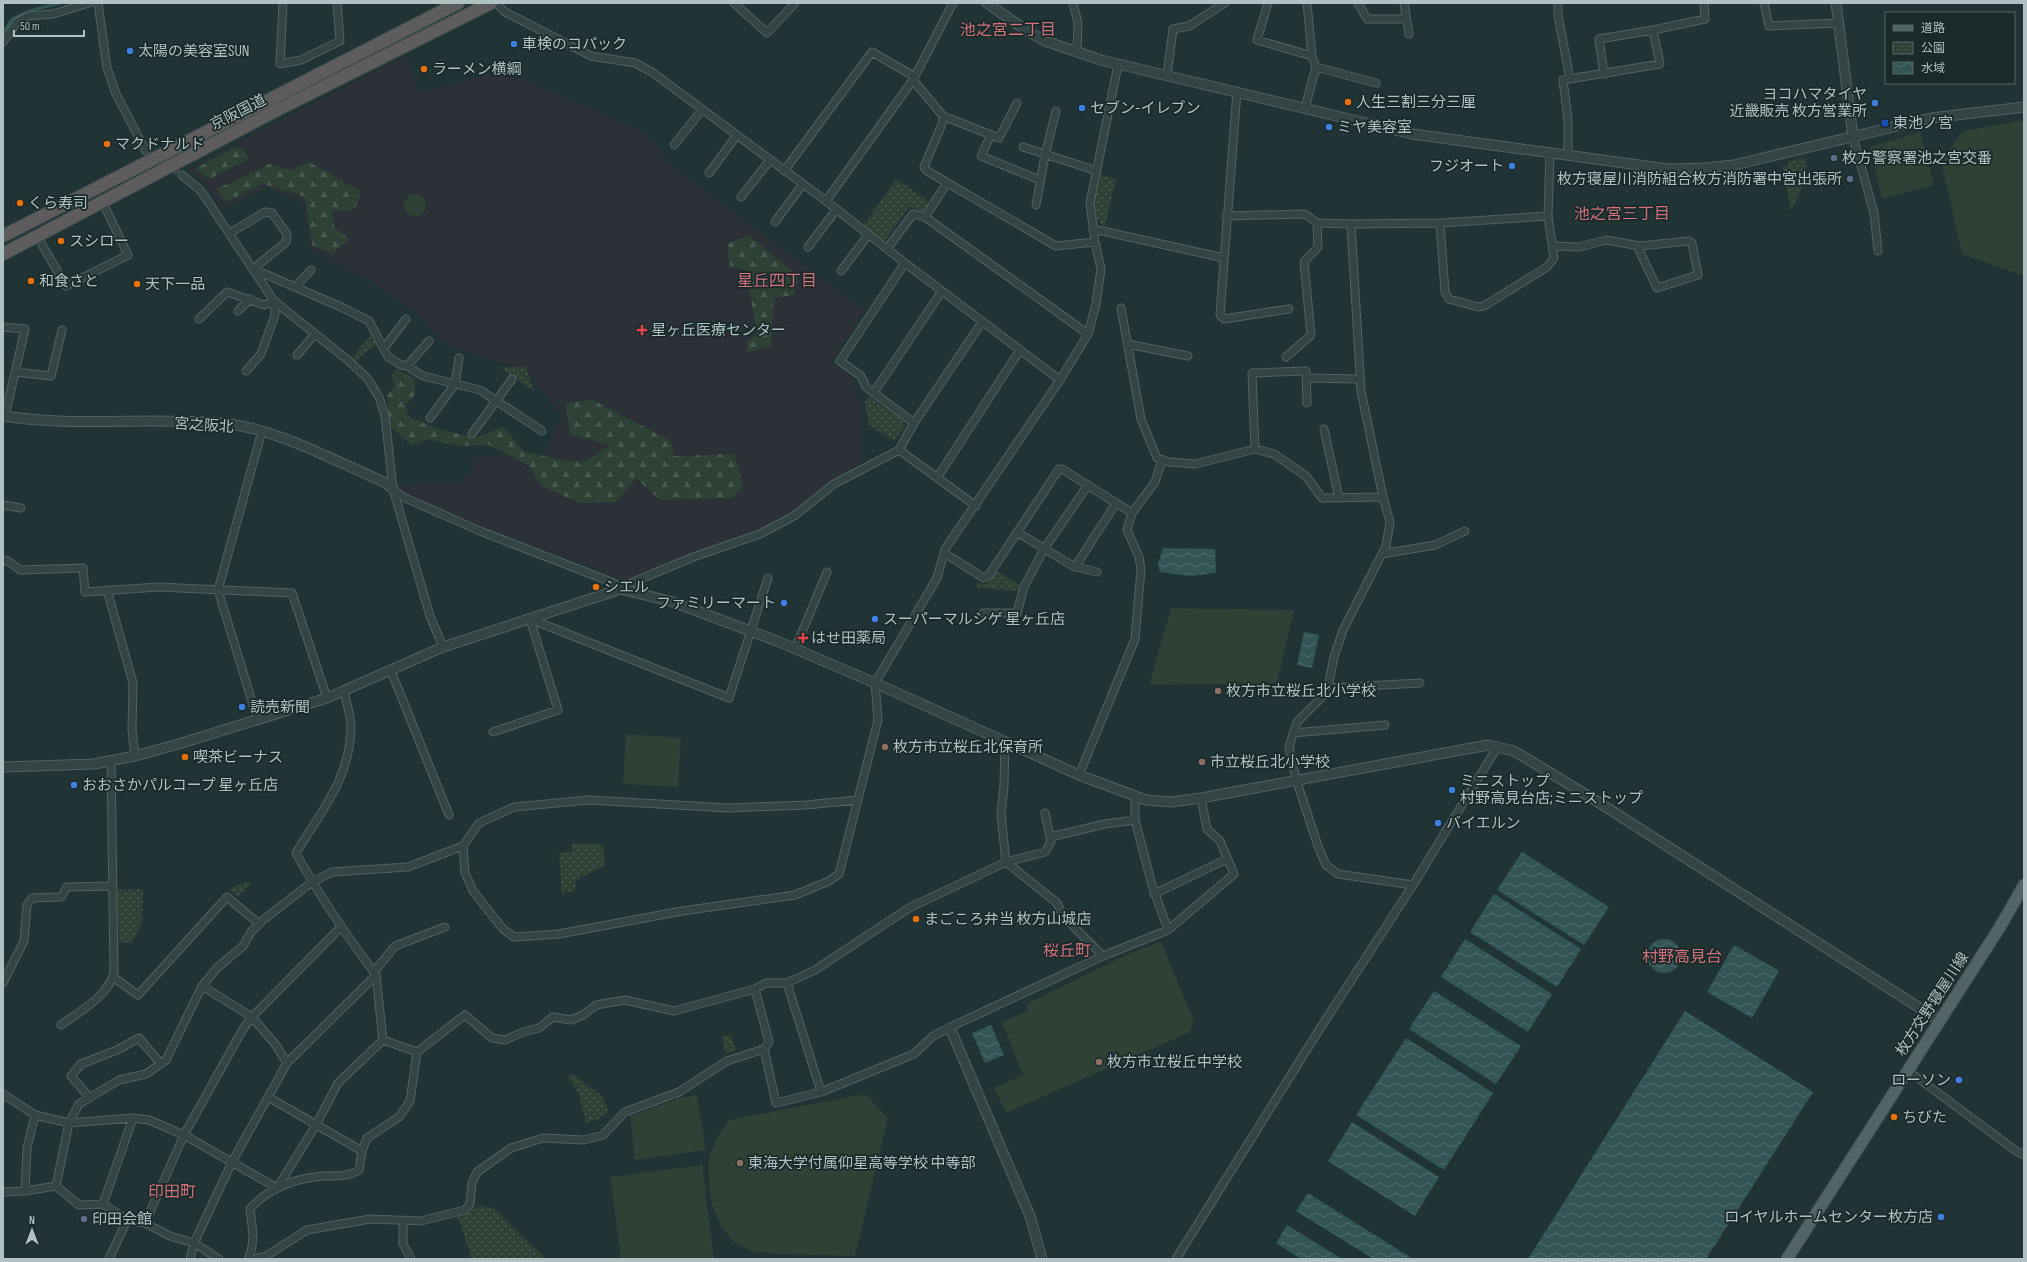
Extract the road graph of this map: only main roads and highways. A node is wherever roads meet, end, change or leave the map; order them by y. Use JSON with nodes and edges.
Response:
{"nodes":[{"id":1,"x":458,"y":3,"type":"edge"},
{"id":2,"x":491,"y":3,"type":"edge"},
{"id":3,"x":3,"y":236,"type":"edge"},
{"id":4,"x":3,"y":254,"type":"edge"},
{"id":5,"x":2024,"y":885,"type":"edge"},
{"id":6,"x":1787,"y":1259,"type":"edge"}],
"edges":[{"from":1,"to":3,"type":"highway","name":"京阪国道"},
{"from":2,"to":4,"type":"highway","name":"京阪国道"},
{"from":5,"to":6,"type":"main road","name":"枚方交野寝屋川線"}]}
